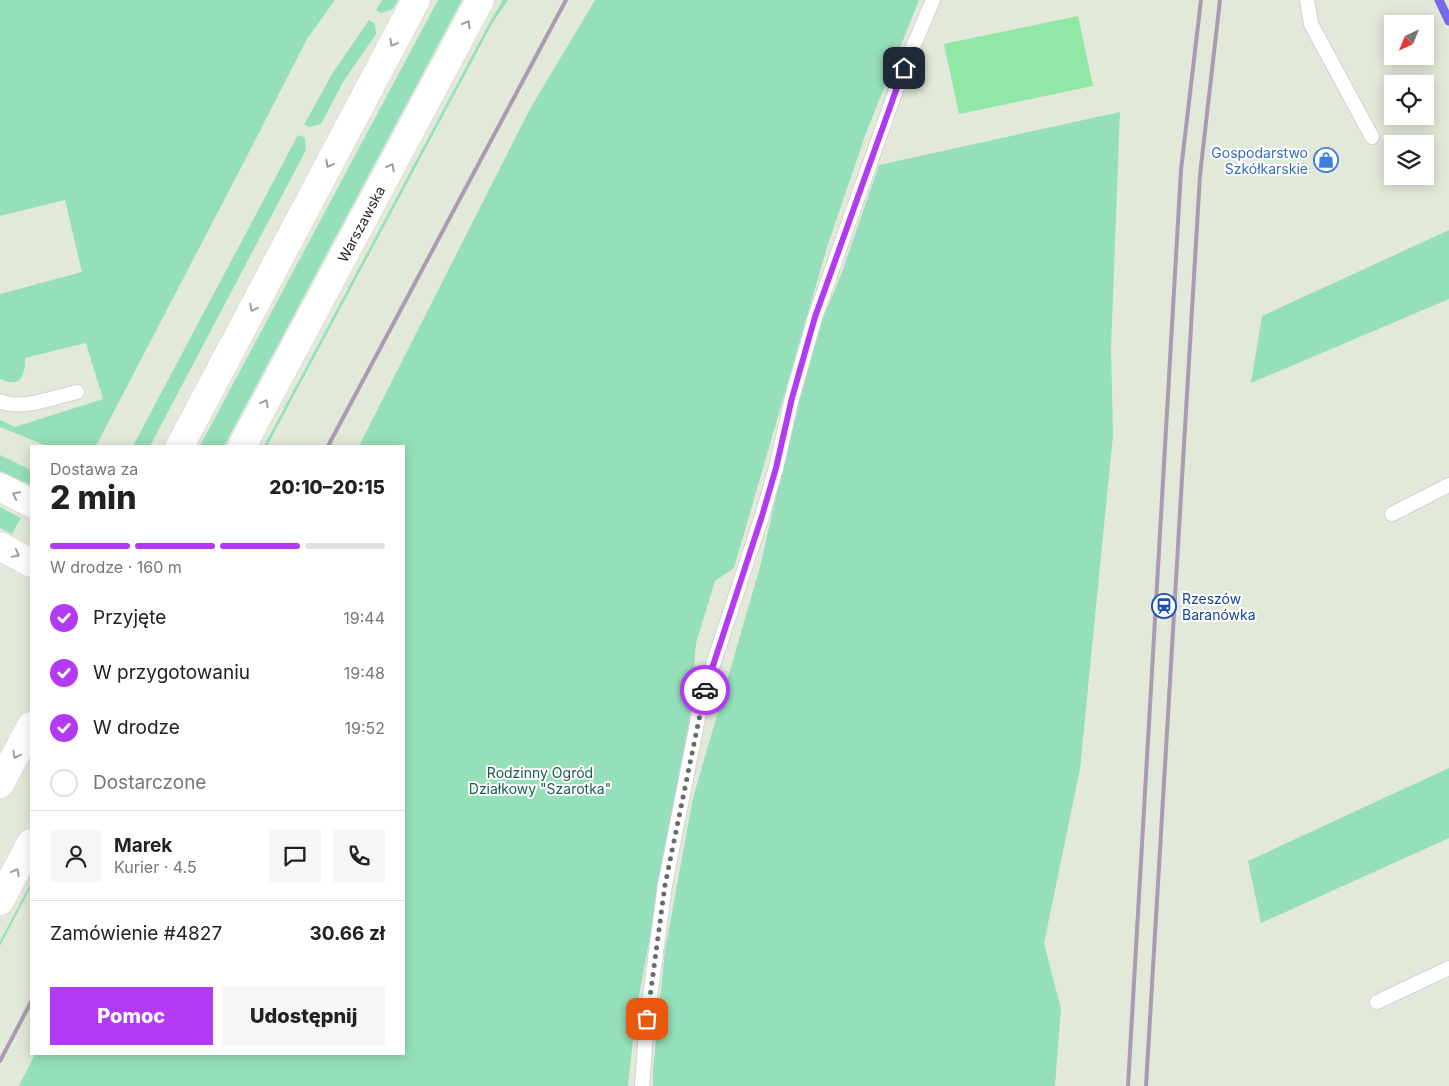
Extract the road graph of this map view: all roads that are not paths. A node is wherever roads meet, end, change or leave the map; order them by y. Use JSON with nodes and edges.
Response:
{"nodes":[{"id":1,"x":416,"y":0,"type":"edge"},
{"id":2,"x":480,"y":0,"type":"edge"},
{"id":3,"x":933,"y":0,"type":"edge"},
{"id":4,"x":1307,"y":0,"type":"edge"},
{"id":5,"x":1372,"y":137,"type":"dead end"},
{"id":6,"x":77,"y":392,"type":"dead end"},
{"id":7,"x":0,"y":401,"type":"edge"},
{"id":8,"x":181,"y":445,"type":"edge"},
{"id":9,"x":243,"y":445,"type":"edge"},
{"id":10,"x":1449,"y":485,"type":"edge"},
{"id":11,"x":0,"y":488,"type":"edge"},
{"id":12,"x":30,"y":503,"type":"edge"},
{"id":13,"x":1392,"y":514,"type":"dead end"},
{"id":14,"x":0,"y":546,"type":"edge"},
{"id":15,"x":30,"y":562,"type":"edge"},
{"id":16,"x":30,"y":728,"type":"edge"},
{"id":17,"x":0,"y":784,"type":"edge"},
{"id":18,"x":30,"y":845,"type":"edge"},
{"id":19,"x":0,"y":901,"type":"edge"},
{"id":20,"x":1449,"y":968,"type":"edge"},
{"id":21,"x":1377,"y":1002,"type":"dead end"},
{"id":22,"x":642,"y":1086,"type":"edge"}],
"edges":[{"from":1,"to":8,"type":"main road","one_way":true},
{"from":9,"to":2,"type":"main road","name":"Warszawska","one_way":true},
{"from":3,"to":22,"type":"lane"},
{"from":4,"to":5,"type":"lane"},
{"from":6,"to":7,"type":"lane"},
{"from":10,"to":13,"type":"lane"},
{"from":12,"to":11,"type":"main road","one_way":true},
{"from":14,"to":15,"type":"main road","one_way":true},
{"from":16,"to":17,"type":"main road","one_way":true},
{"from":19,"to":18,"type":"main road","one_way":true},
{"from":20,"to":21,"type":"lane"}]}
